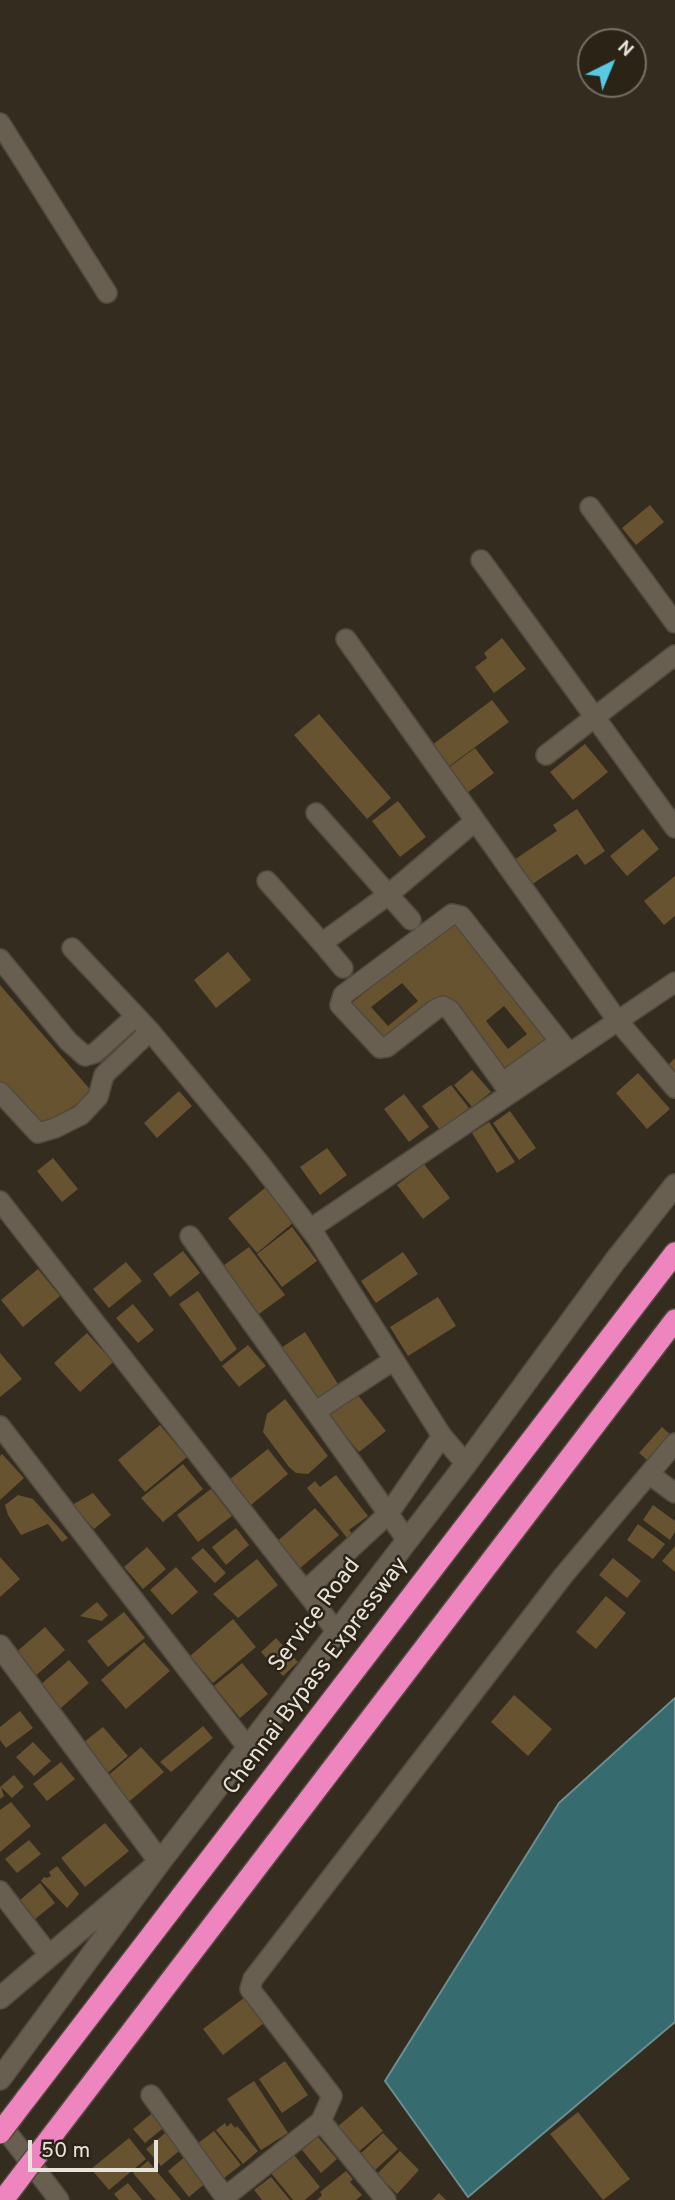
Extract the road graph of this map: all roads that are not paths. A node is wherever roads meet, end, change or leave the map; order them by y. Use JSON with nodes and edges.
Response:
{"nodes":[{"id":1,"x":0,"y":123,"type":"edge"},
{"id":2,"x":107,"y":293,"type":"dead end"},
{"id":3,"x":590,"y":507,"type":"dead end"},
{"id":4,"x":481,"y":561,"type":"dead end"},
{"id":5,"x":675,"y":623,"type":"edge"},
{"id":6,"x":346,"y":639,"type":"dead end"},
{"id":7,"x":675,"y":655,"type":"edge"},
{"id":8,"x":594,"y":718,"type":"junction"},
{"id":9,"x":545,"y":755,"type":"dead end"},
{"id":10,"x":316,"y":813,"type":"dead end"},
{"id":11,"x":474,"y":822,"type":"junction"},
{"id":12,"x":675,"y":828,"type":"edge"},
{"id":13,"x":267,"y":881,"type":"dead end"},
{"id":14,"x":388,"y":895,"type":"junction"},
{"id":15,"x":411,"y":920,"type":"dead end"},
{"id":16,"x":322,"y":943,"type":"junction"},
{"id":17,"x":72,"y":947,"type":"dead end"},
{"id":18,"x":0,"y":959,"type":"edge"},
{"id":19,"x":343,"y":968,"type":"dead end"},
{"id":20,"x":675,"y":982,"type":"edge"},
{"id":21,"x":136,"y":1016,"type":"junction"},
{"id":22,"x":617,"y":1020,"type":"junction"},
{"id":23,"x":150,"y":1031,"type":"junction"},
{"id":24,"x":564,"y":1048,"type":"junction"},
{"id":25,"x":506,"y":1087,"type":"junction"},
{"id":26,"x":675,"y":1087,"type":"edge"},
{"id":27,"x":0,"y":1092,"type":"edge"},
{"id":28,"x":675,"y":1185,"type":"edge"},
{"id":29,"x":0,"y":1200,"type":"edge"},
{"id":30,"x":310,"y":1229,"type":"junction"},
{"id":31,"x":190,"y":1236,"type":"dead end"},
{"id":32,"x":675,"y":1253,"type":"edge"},
{"id":33,"x":675,"y":1320,"type":"edge"},
{"id":34,"x":394,"y":1360,"type":"junction"},
{"id":35,"x":316,"y":1411,"type":"junction"},
{"id":36,"x":0,"y":1426,"type":"edge"},
{"id":37,"x":442,"y":1436,"type":"junction"},
{"id":38,"x":675,"y":1443,"type":"edge"},
{"id":39,"x":466,"y":1465,"type":"junction"},
{"id":40,"x":649,"y":1474,"type":"junction"},
{"id":41,"x":675,"y":1493,"type":"edge"},
{"id":42,"x":389,"y":1513,"type":"junction"},
{"id":43,"x":408,"y":1540,"type":"junction"},
{"id":44,"x":305,"y":1591,"type":"junction"},
{"id":45,"x":337,"y":1632,"type":"junction"},
{"id":46,"x":0,"y":1646,"type":"edge"},
{"id":47,"x":248,"y":1748,"type":"junction"},
{"id":48,"x":160,"y":1862,"type":"junction"},
{"id":49,"x":0,"y":1891,"type":"edge"},
{"id":50,"x":49,"y":1955,"type":"junction"},
{"id":51,"x":0,"y":1998,"type":"edge"},
{"id":52,"x":0,"y":2079,"type":"edge"},
{"id":53,"x":151,"y":2095,"type":"dead end"},
{"id":54,"x":321,"y":2120,"type":"junction"},
{"id":55,"x":0,"y":2123,"type":"edge"},
{"id":56,"x":0,"y":2133,"type":"edge"},
{"id":57,"x":224,"y":2199,"type":"edge"},
{"id":58,"x":2,"y":2200,"type":"edge"},
{"id":59,"x":58,"y":2200,"type":"edge"},
{"id":60,"x":386,"y":2200,"type":"edge"}],
"edges":[{"from":1,"to":2,"type":"street"},
{"from":3,"to":5,"type":"street"},
{"from":4,"to":8,"type":"street"},
{"from":6,"to":11,"type":"street"},
{"from":7,"to":8,"type":"street"},
{"from":8,"to":9,"type":"street"},
{"from":8,"to":12,"type":"street"},
{"from":10,"to":14,"type":"street"},
{"from":11,"to":14,"type":"street"},
{"from":11,"to":22,"type":"street"},
{"from":13,"to":16,"type":"street"},
{"from":14,"to":15,"type":"street"},
{"from":14,"to":16,"type":"street"},
{"from":16,"to":19,"type":"street"},
{"from":17,"to":21,"type":"street"},
{"from":18,"to":21,"type":"street"},
{"from":20,"to":22,"type":"street"},
{"from":21,"to":23,"type":"street"},
{"from":22,"to":24,"type":"street"},
{"from":22,"to":26,"type":"street"},
{"from":23,"to":27,"type":"street"},
{"from":23,"to":30,"type":"street"},
{"from":24,"to":25,"type":"street"},
{"from":24,"to":25,"type":"street"},
{"from":25,"to":30,"type":"street"},
{"from":28,"to":39,"type":"street","name":"Service Road"},
{"from":29,"to":44,"type":"street"},
{"from":30,"to":34,"type":"street"},
{"from":31,"to":35,"type":"street"},
{"from":32,"to":56,"type":"highway","name":"Chennai Bypass Expressway","bridge":true},
{"from":33,"to":58,"type":"highway","bridge":true},
{"from":34,"to":35,"type":"street"},
{"from":34,"to":37,"type":"street"},
{"from":35,"to":42,"type":"street"},
{"from":36,"to":47,"type":"street"},
{"from":37,"to":39,"type":"street"},
{"from":37,"to":42,"type":"street"},
{"from":38,"to":40,"type":"street"},
{"from":39,"to":43,"type":"street","name":"Service Road"},
{"from":40,"to":41,"type":"street"},
{"from":40,"to":54,"type":"street"},
{"from":42,"to":43,"type":"street"},
{"from":42,"to":44,"type":"street"},
{"from":43,"to":45,"type":"street","name":"Service Road"},
{"from":44,"to":45,"type":"street"},
{"from":45,"to":47,"type":"street","name":"Service Road"},
{"from":46,"to":48,"type":"street"},
{"from":47,"to":48,"type":"street","name":"Service Road"},
{"from":48,"to":50,"type":"street"},
{"from":48,"to":52,"type":"street","name":"Service Road"},
{"from":49,"to":50,"type":"street"},
{"from":50,"to":51,"type":"street"},
{"from":53,"to":57,"type":"street"},
{"from":54,"to":57,"type":"street"},
{"from":54,"to":60,"type":"street"},
{"from":55,"to":59,"type":"street"}]}
